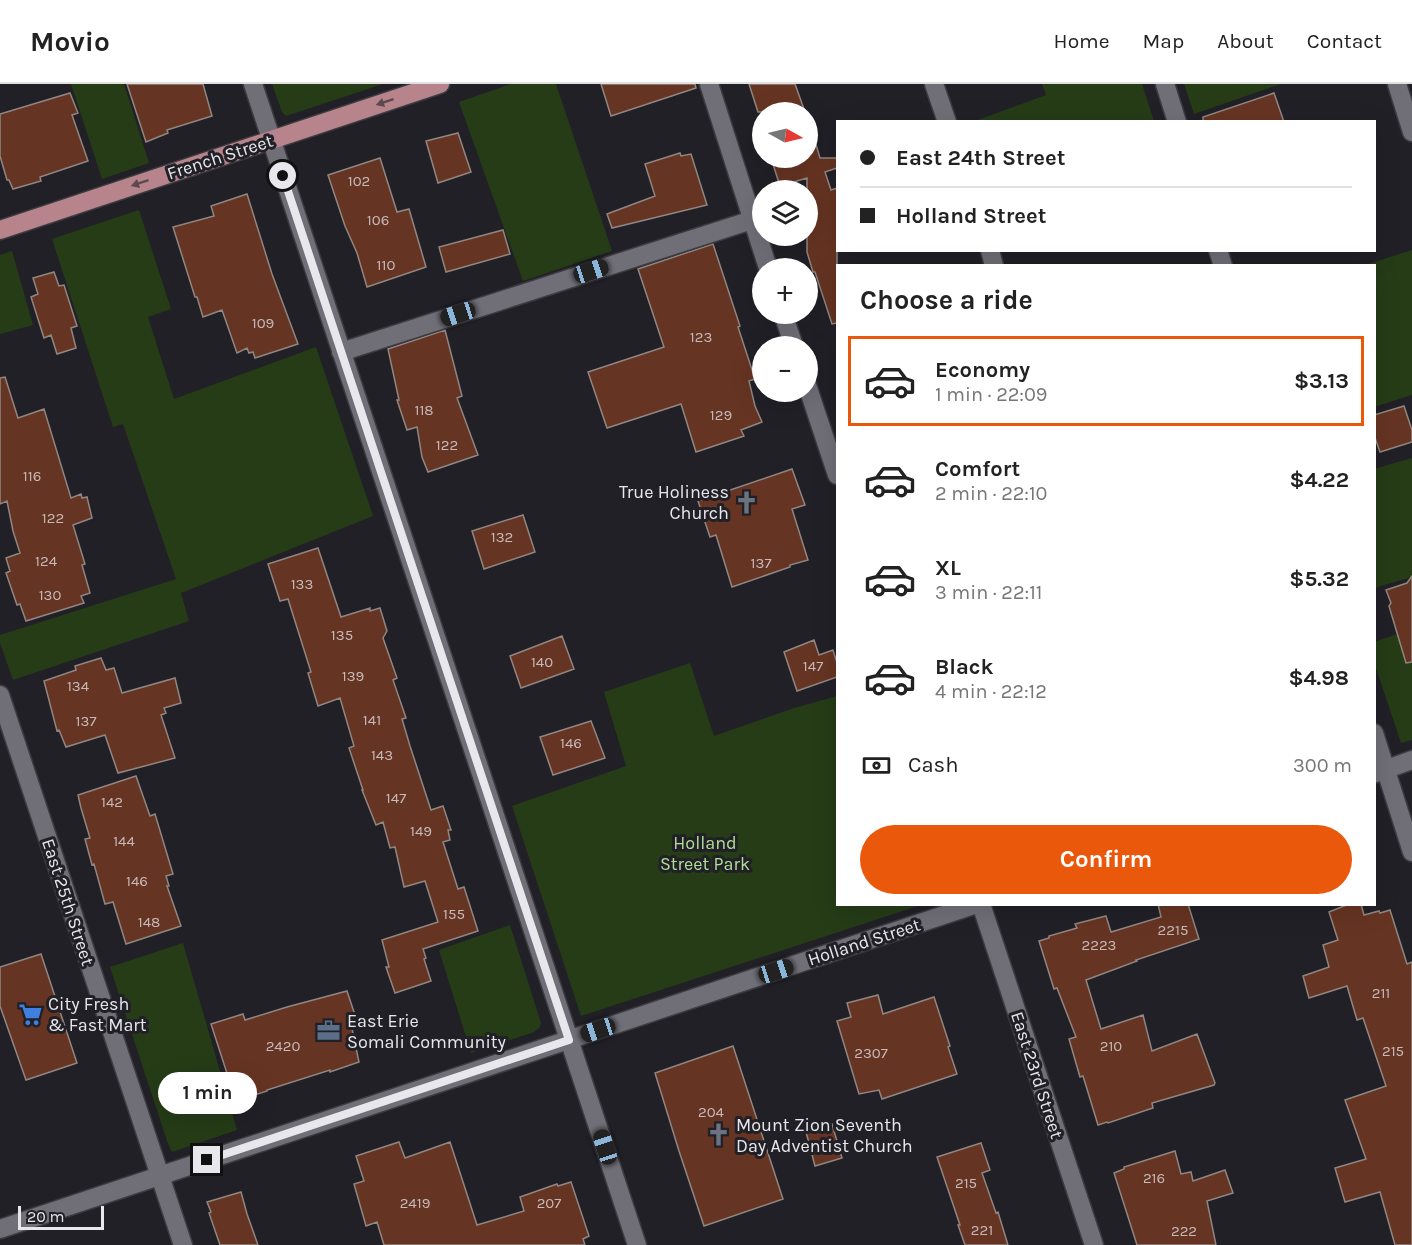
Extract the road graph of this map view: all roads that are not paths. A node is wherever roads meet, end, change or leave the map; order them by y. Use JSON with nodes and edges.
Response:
{"nodes":[{"id":1,"x":253,"y":84,"type":"edge"},
{"id":2,"x":440,"y":84,"type":"edge"},
{"id":3,"x":709,"y":84,"type":"edge"},
{"id":4,"x":934,"y":84,"type":"edge"},
{"id":5,"x":1165,"y":84,"type":"edge"},
{"id":6,"x":1397,"y":84,"type":"edge"},
{"id":7,"x":946,"y":120,"type":"edge"},
{"id":8,"x":1176,"y":120,"type":"edge"},
{"id":9,"x":1412,"y":132,"type":"edge"},
{"id":10,"x":271,"y":140,"type":"junction"},
{"id":11,"x":752,"y":220,"type":"joint"},
{"id":12,"x":0,"y":230,"type":"edge"},
{"id":13,"x":341,"y":352,"type":"junction"},
{"id":14,"x":813,"y":402,"type":"edge"},
{"id":15,"x":836,"y":472,"type":"edge"},
{"id":16,"x":0,"y":695,"type":"edge"},
{"id":17,"x":1376,"y":746,"type":"edge"},
{"id":18,"x":1412,"y":760,"type":"edge"},
{"id":19,"x":1380,"y":771,"type":"edge"},
{"id":20,"x":1412,"y":852,"type":"edge"},
{"id":21,"x":973,"y":906,"type":"edge"},
{"id":22,"x":980,"y":906,"type":"edge"},
{"id":23,"x":569,"y":1040,"type":"junction"},
{"id":24,"x":159,"y":1176,"type":"junction"},
{"id":25,"x":0,"y":1229,"type":"edge"},
{"id":26,"x":183,"y":1245,"type":"edge"},
{"id":27,"x":637,"y":1245,"type":"edge"},
{"id":28,"x":1094,"y":1245,"type":"edge"}],
"edges":[{"from":1,"to":10,"type":"street"},
{"from":2,"to":10,"type":"main road","name":"French Street","one_way":true},
{"from":3,"to":11,"type":"street"},
{"from":4,"to":7,"type":"street"},
{"from":5,"to":8,"type":"street"},
{"from":6,"to":9,"type":"street"},
{"from":10,"to":12,"type":"main road","name":"French Street","one_way":true},
{"from":10,"to":13,"type":"street"},
{"from":11,"to":13,"type":"street"},
{"from":13,"to":23,"type":"street"},
{"from":14,"to":15,"type":"street"},
{"from":16,"to":24,"type":"street","name":"East 25th Street"},
{"from":17,"to":19,"type":"street"},
{"from":18,"to":19,"type":"street"},
{"from":19,"to":20,"type":"street"},
{"from":21,"to":23,"type":"street","name":"Holland Street"},
{"from":22,"to":28,"type":"street","name":"East 23rd Street"},
{"from":23,"to":24,"type":"street","name":"Holland Street"},
{"from":23,"to":27,"type":"street"},
{"from":24,"to":25,"type":"street","name":"Holland Street"},
{"from":24,"to":26,"type":"street","name":"East 25th Street"}]}
